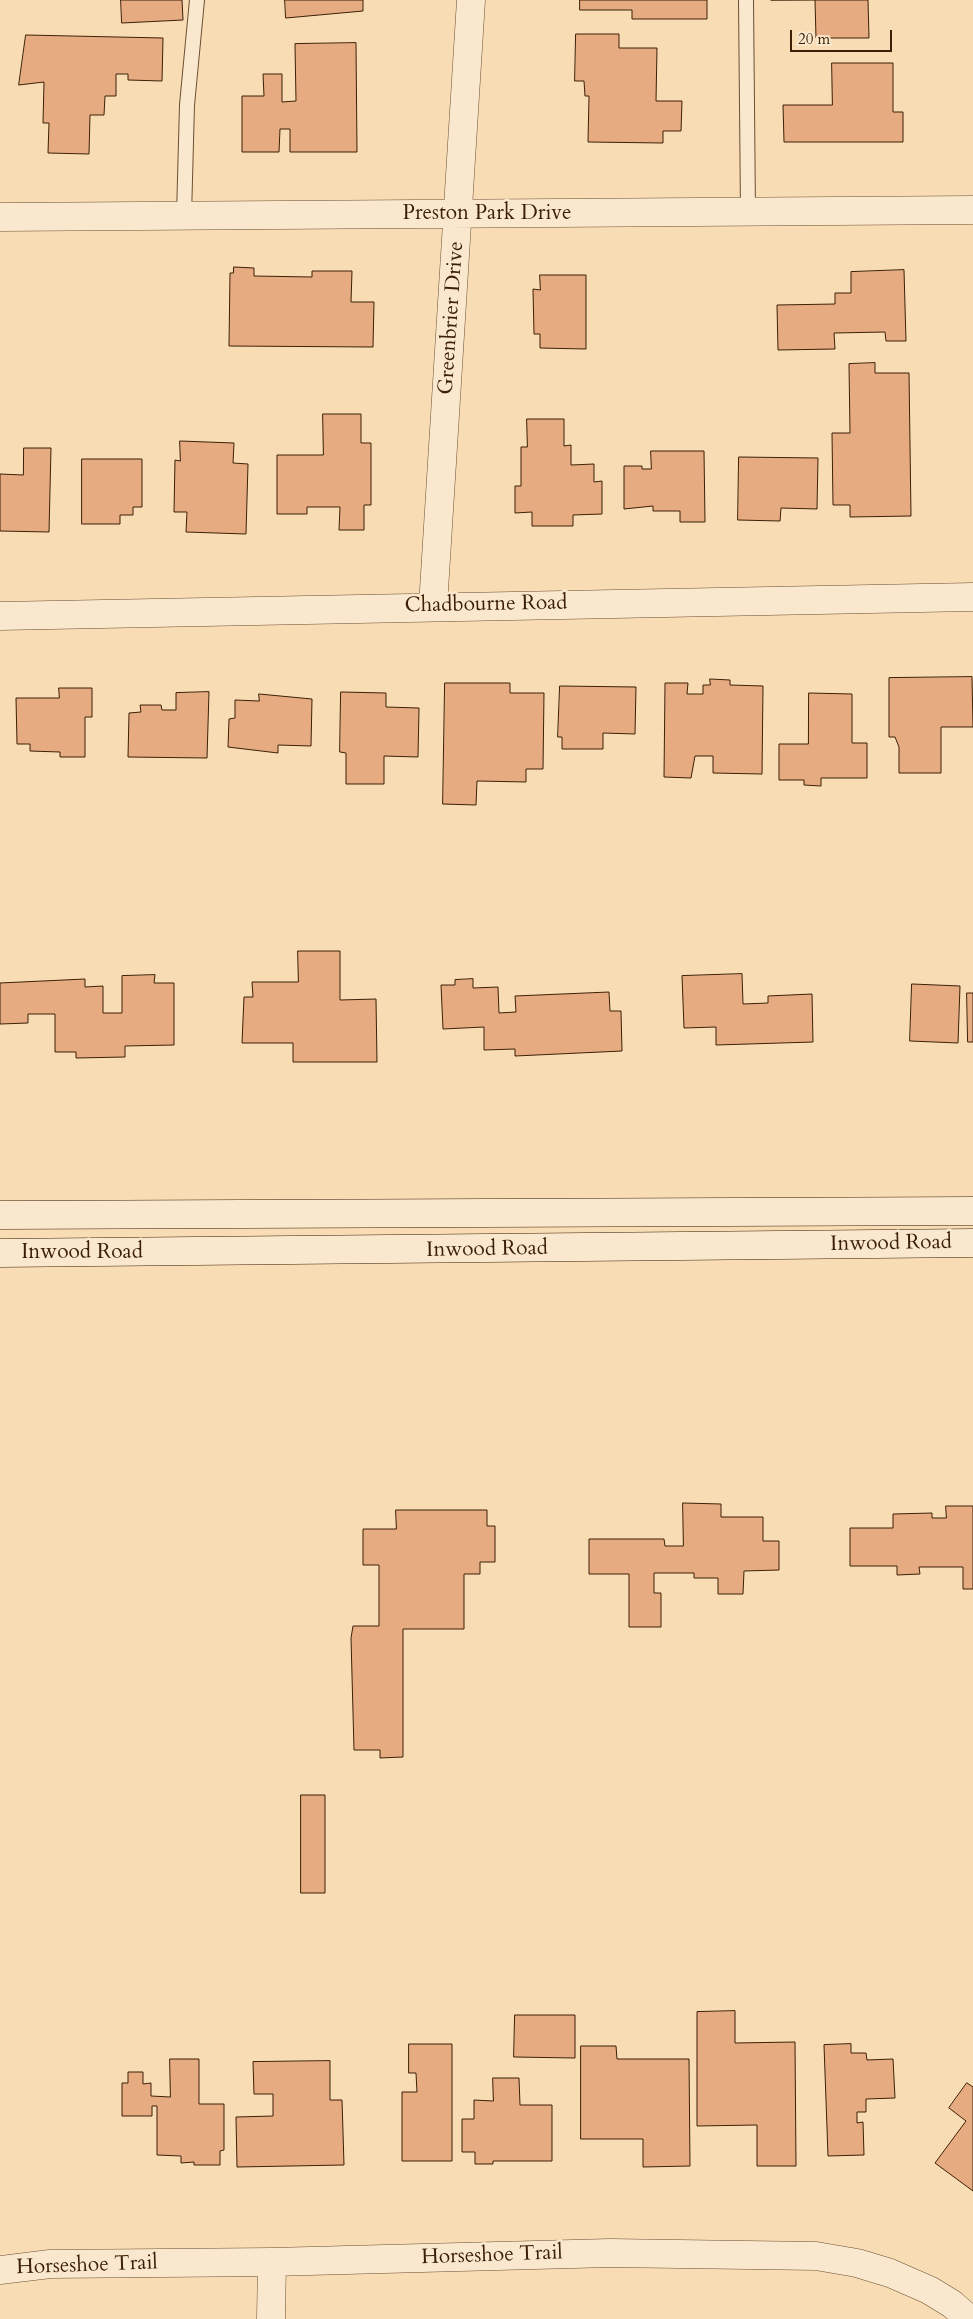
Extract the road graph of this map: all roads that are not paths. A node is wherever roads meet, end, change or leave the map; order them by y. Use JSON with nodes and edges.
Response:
{"nodes":[{"id":1,"x":197,"y":0,"type":"edge"},
{"id":2,"x":471,"y":0,"type":"edge"},
{"id":3,"x":746,"y":0,"type":"edge"},
{"id":4,"x":973,"y":210,"type":"edge"},
{"id":5,"x":748,"y":212,"type":"junction"},
{"id":6,"x":459,"y":215,"type":"junction"},
{"id":7,"x":184,"y":216,"type":"junction"},
{"id":8,"x":0,"y":217,"type":"edge"},
{"id":9,"x":973,"y":597,"type":"edge"},
{"id":10,"x":433,"y":606,"type":"junction"},
{"id":11,"x":0,"y":616,"type":"edge"},
{"id":12,"x":973,"y":1211,"type":"edge"},
{"id":13,"x":411,"y":1213,"type":"junction"},
{"id":14,"x":0,"y":1215,"type":"edge"},
{"id":15,"x":973,"y":1243,"type":"edge"},
{"id":16,"x":410,"y":1251,"type":"junction"},
{"id":17,"x":0,"y":1253,"type":"edge"},
{"id":18,"x":272,"y":2262,"type":"junction"},
{"id":19,"x":0,"y":2270,"type":"edge"},
{"id":20,"x":271,"y":2319,"type":"edge"},
{"id":21,"x":969,"y":2319,"type":"edge"}],
"edges":[{"from":1,"to":7,"type":"lane"},
{"from":2,"to":6,"type":"street","name":"Greenbrier Drive"},
{"from":3,"to":5,"type":"lane"},
{"from":4,"to":5,"type":"street","name":"Preston Park Drive"},
{"from":5,"to":6,"type":"street","name":"Preston Park Drive"},
{"from":6,"to":7,"type":"street","name":"Preston Park Drive"},
{"from":6,"to":10,"type":"street","name":"Greenbrier Drive"},
{"from":7,"to":8,"type":"street","name":"Preston Park Drive"},
{"from":9,"to":10,"type":"street","name":"Chadbourne Road"},
{"from":10,"to":11,"type":"street","name":"Chadbourne Road"},
{"from":12,"to":13,"type":"street","name":"Inwood Road"},
{"from":13,"to":14,"type":"street","name":"Inwood Road"},
{"from":13,"to":16,"type":"street"},
{"from":15,"to":16,"type":"street","name":"Inwood Road"},
{"from":16,"to":17,"type":"street","name":"Inwood Road"},
{"from":18,"to":19,"type":"street","name":"Horseshoe Trail"},
{"from":18,"to":20,"type":"street"},
{"from":18,"to":21,"type":"street","name":"Horseshoe Trail"}]}
